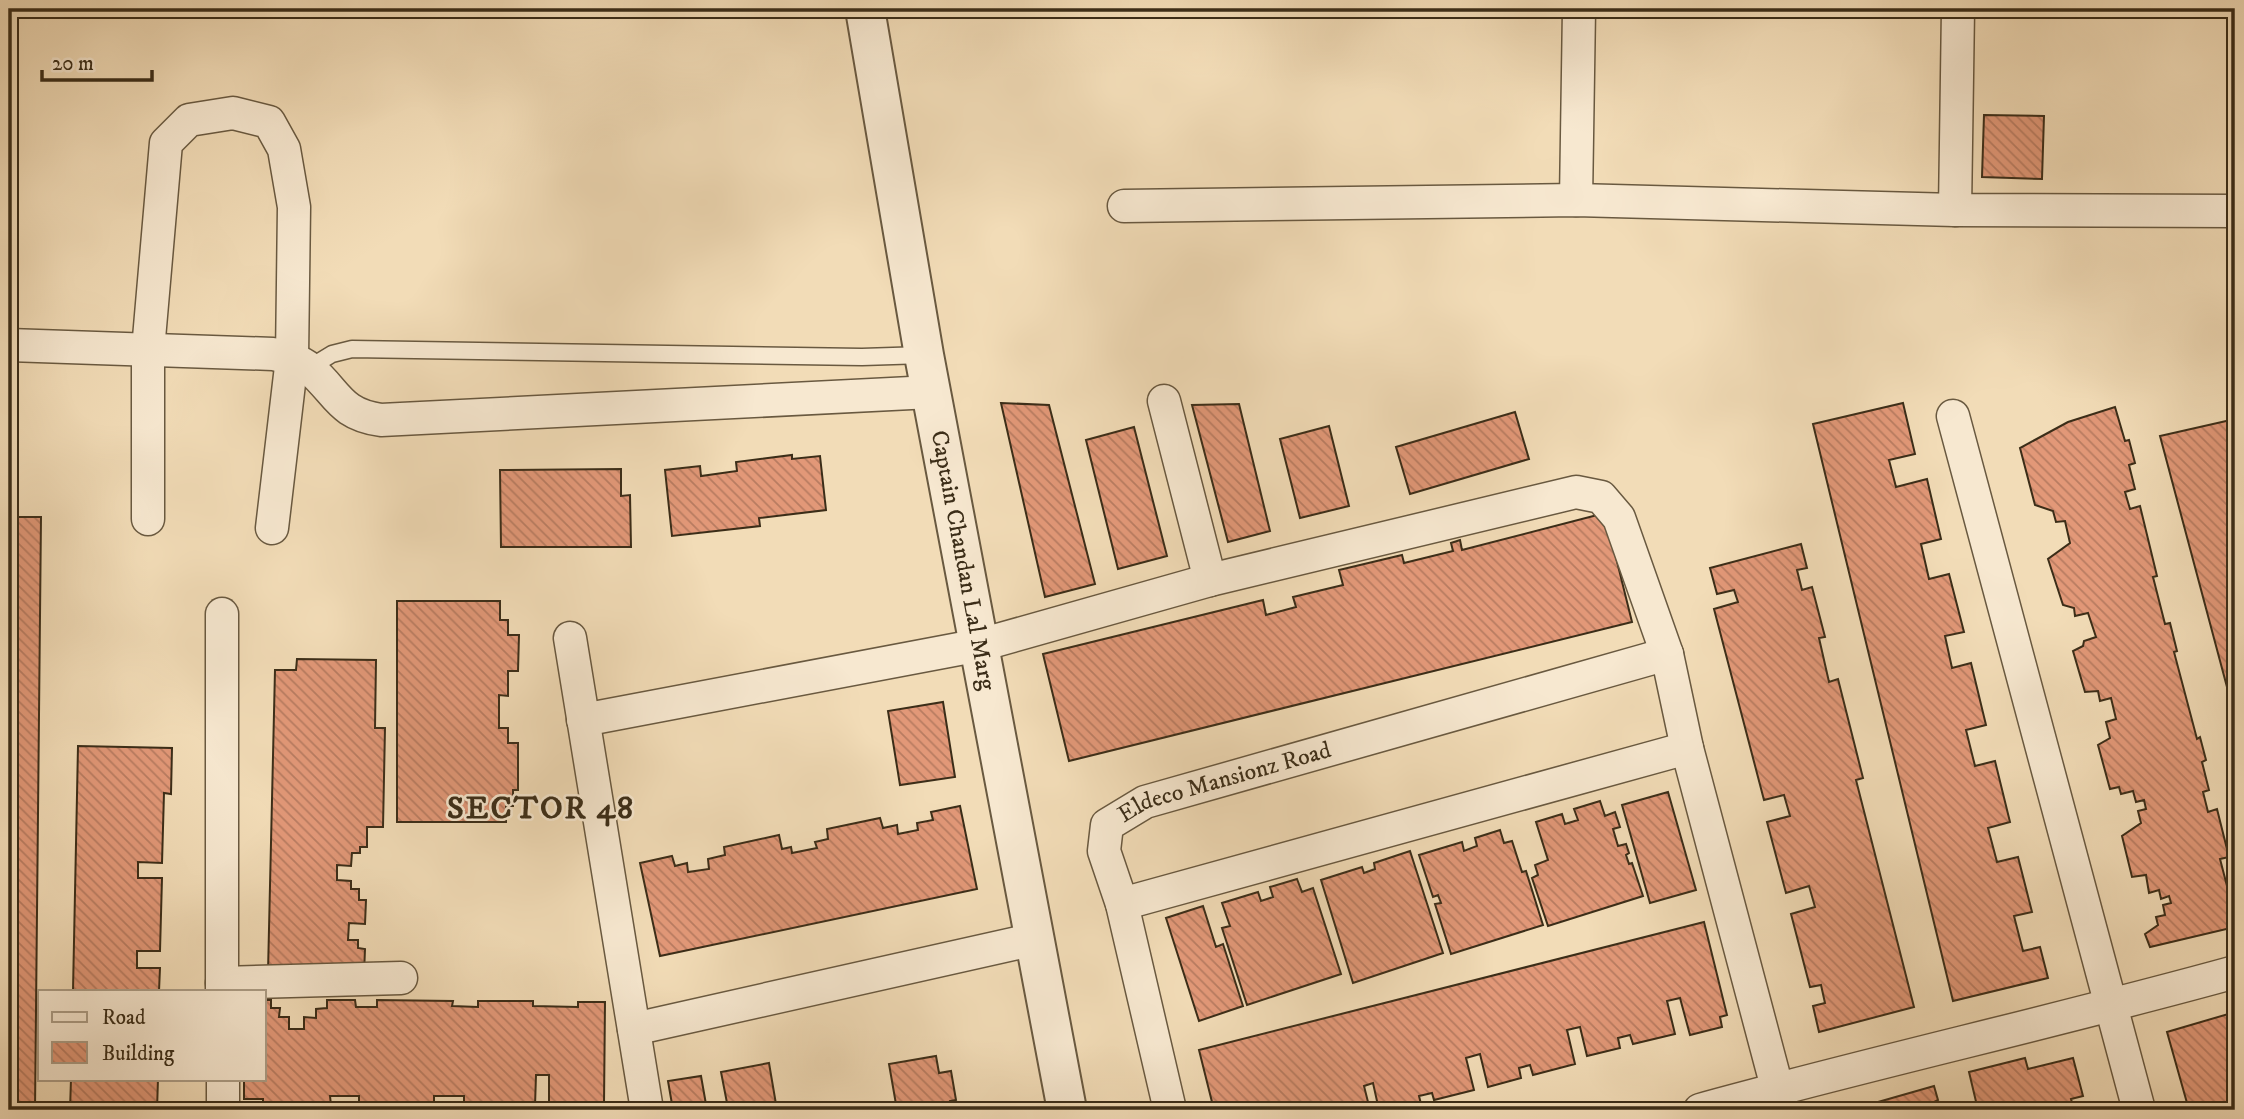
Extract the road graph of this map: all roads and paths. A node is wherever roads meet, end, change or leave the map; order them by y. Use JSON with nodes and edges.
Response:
{"nodes":[{"id":1,"x":865,"y":9,"type":"edge"},
{"id":2,"x":1579,"y":9,"type":"edge"},
{"id":3,"x":1958,"y":9,"type":"edge"},
{"id":4,"x":1576,"y":200,"type":"junction"},
{"id":5,"x":1124,"y":205,"type":"dead end"},
{"id":6,"x":1955,"y":210,"type":"junction"},
{"id":7,"x":2235,"y":211,"type":"edge"},
{"id":8,"x":9,"y":345,"type":"edge"},
{"id":9,"x":148,"y":350,"type":"junction"},
{"id":10,"x":300,"y":363,"type":"junction"},
{"id":11,"x":927,"y":373,"type":"junction"},
{"id":12,"x":1164,"y":401,"type":"dead end"},
{"id":13,"x":1953,"y":416,"type":"dead end"},
{"id":14,"x":148,"y":519,"type":"dead end"},
{"id":15,"x":272,"y":528,"type":"dead end"},
{"id":16,"x":1210,"y":580,"type":"junction"},
{"id":17,"x":222,"y":614,"type":"dead end"},
{"id":18,"x":570,"y":638,"type":"dead end"},
{"id":19,"x":980,"y":645,"type":"junction"},
{"id":20,"x":1667,"y":654,"type":"junction"},
{"id":21,"x":583,"y":720,"type":"junction"},
{"id":22,"x":1687,"y":748,"type":"junction"},
{"id":23,"x":1122,"y":904,"type":"junction"},
{"id":24,"x":1035,"y":939,"type":"junction"},
{"id":25,"x":2235,"y":972,"type":"edge"},
{"id":26,"x":401,"y":978,"type":"dead end"},
{"id":27,"x":222,"y":987,"type":"edge"},
{"id":28,"x":2110,"y":1007,"type":"junction"},
{"id":29,"x":634,"y":1029,"type":"junction"},
{"id":30,"x":223,"y":1080,"type":"edge"},
{"id":31,"x":1780,"y":1100,"type":"edge"},
{"id":32,"x":223,"y":1110,"type":"edge"},
{"id":33,"x":647,"y":1110,"type":"edge"},
{"id":34,"x":1067,"y":1110,"type":"edge"},
{"id":35,"x":1170,"y":1110,"type":"edge"},
{"id":36,"x":1700,"y":1110,"type":"edge"},
{"id":37,"x":2139,"y":1110,"type":"edge"}],
"edges":[{"from":1,"to":11,"type":"street","name":"Captain Chandan Lal Marg"},
{"from":2,"to":4,"type":"street"},
{"from":3,"to":6,"type":"street"},
{"from":4,"to":5,"type":"street"},
{"from":4,"to":6,"type":"street"},
{"from":6,"to":7,"type":"street"},
{"from":8,"to":9,"type":"street"},
{"from":9,"to":10,"type":"street"},
{"from":9,"to":10,"type":"street"},
{"from":9,"to":14,"type":"street"},
{"from":10,"to":11,"type":"lane"},
{"from":10,"to":11,"type":"street"},
{"from":10,"to":15,"type":"street"},
{"from":11,"to":19,"type":"street","name":"Captain Chandan Lal Marg"},
{"from":12,"to":16,"type":"street"},
{"from":13,"to":28,"type":"street"},
{"from":16,"to":19,"type":"street"},
{"from":16,"to":20,"type":"street"},
{"from":17,"to":27,"type":"street"},
{"from":18,"to":21,"type":"street"},
{"from":19,"to":21,"type":"street"},
{"from":19,"to":24,"type":"street","name":"Captain Chandan Lal Marg"},
{"from":20,"to":22,"type":"street"},
{"from":20,"to":23,"type":"street","name":"Eldeco Mansionz Road"},
{"from":21,"to":29,"type":"street"},
{"from":22,"to":23,"type":"street"},
{"from":22,"to":31,"type":"street"},
{"from":23,"to":35,"type":"street"},
{"from":24,"to":29,"type":"street"},
{"from":24,"to":34,"type":"street","name":"Captain Chandan Lal Marg"},
{"from":25,"to":28,"type":"street"},
{"from":26,"to":27,"type":"street"},
{"from":28,"to":31,"type":"street"},
{"from":28,"to":37,"type":"street"},
{"from":29,"to":33,"type":"street"},
{"from":30,"to":32,"type":"street"},
{"from":31,"to":36,"type":"street"}]}
